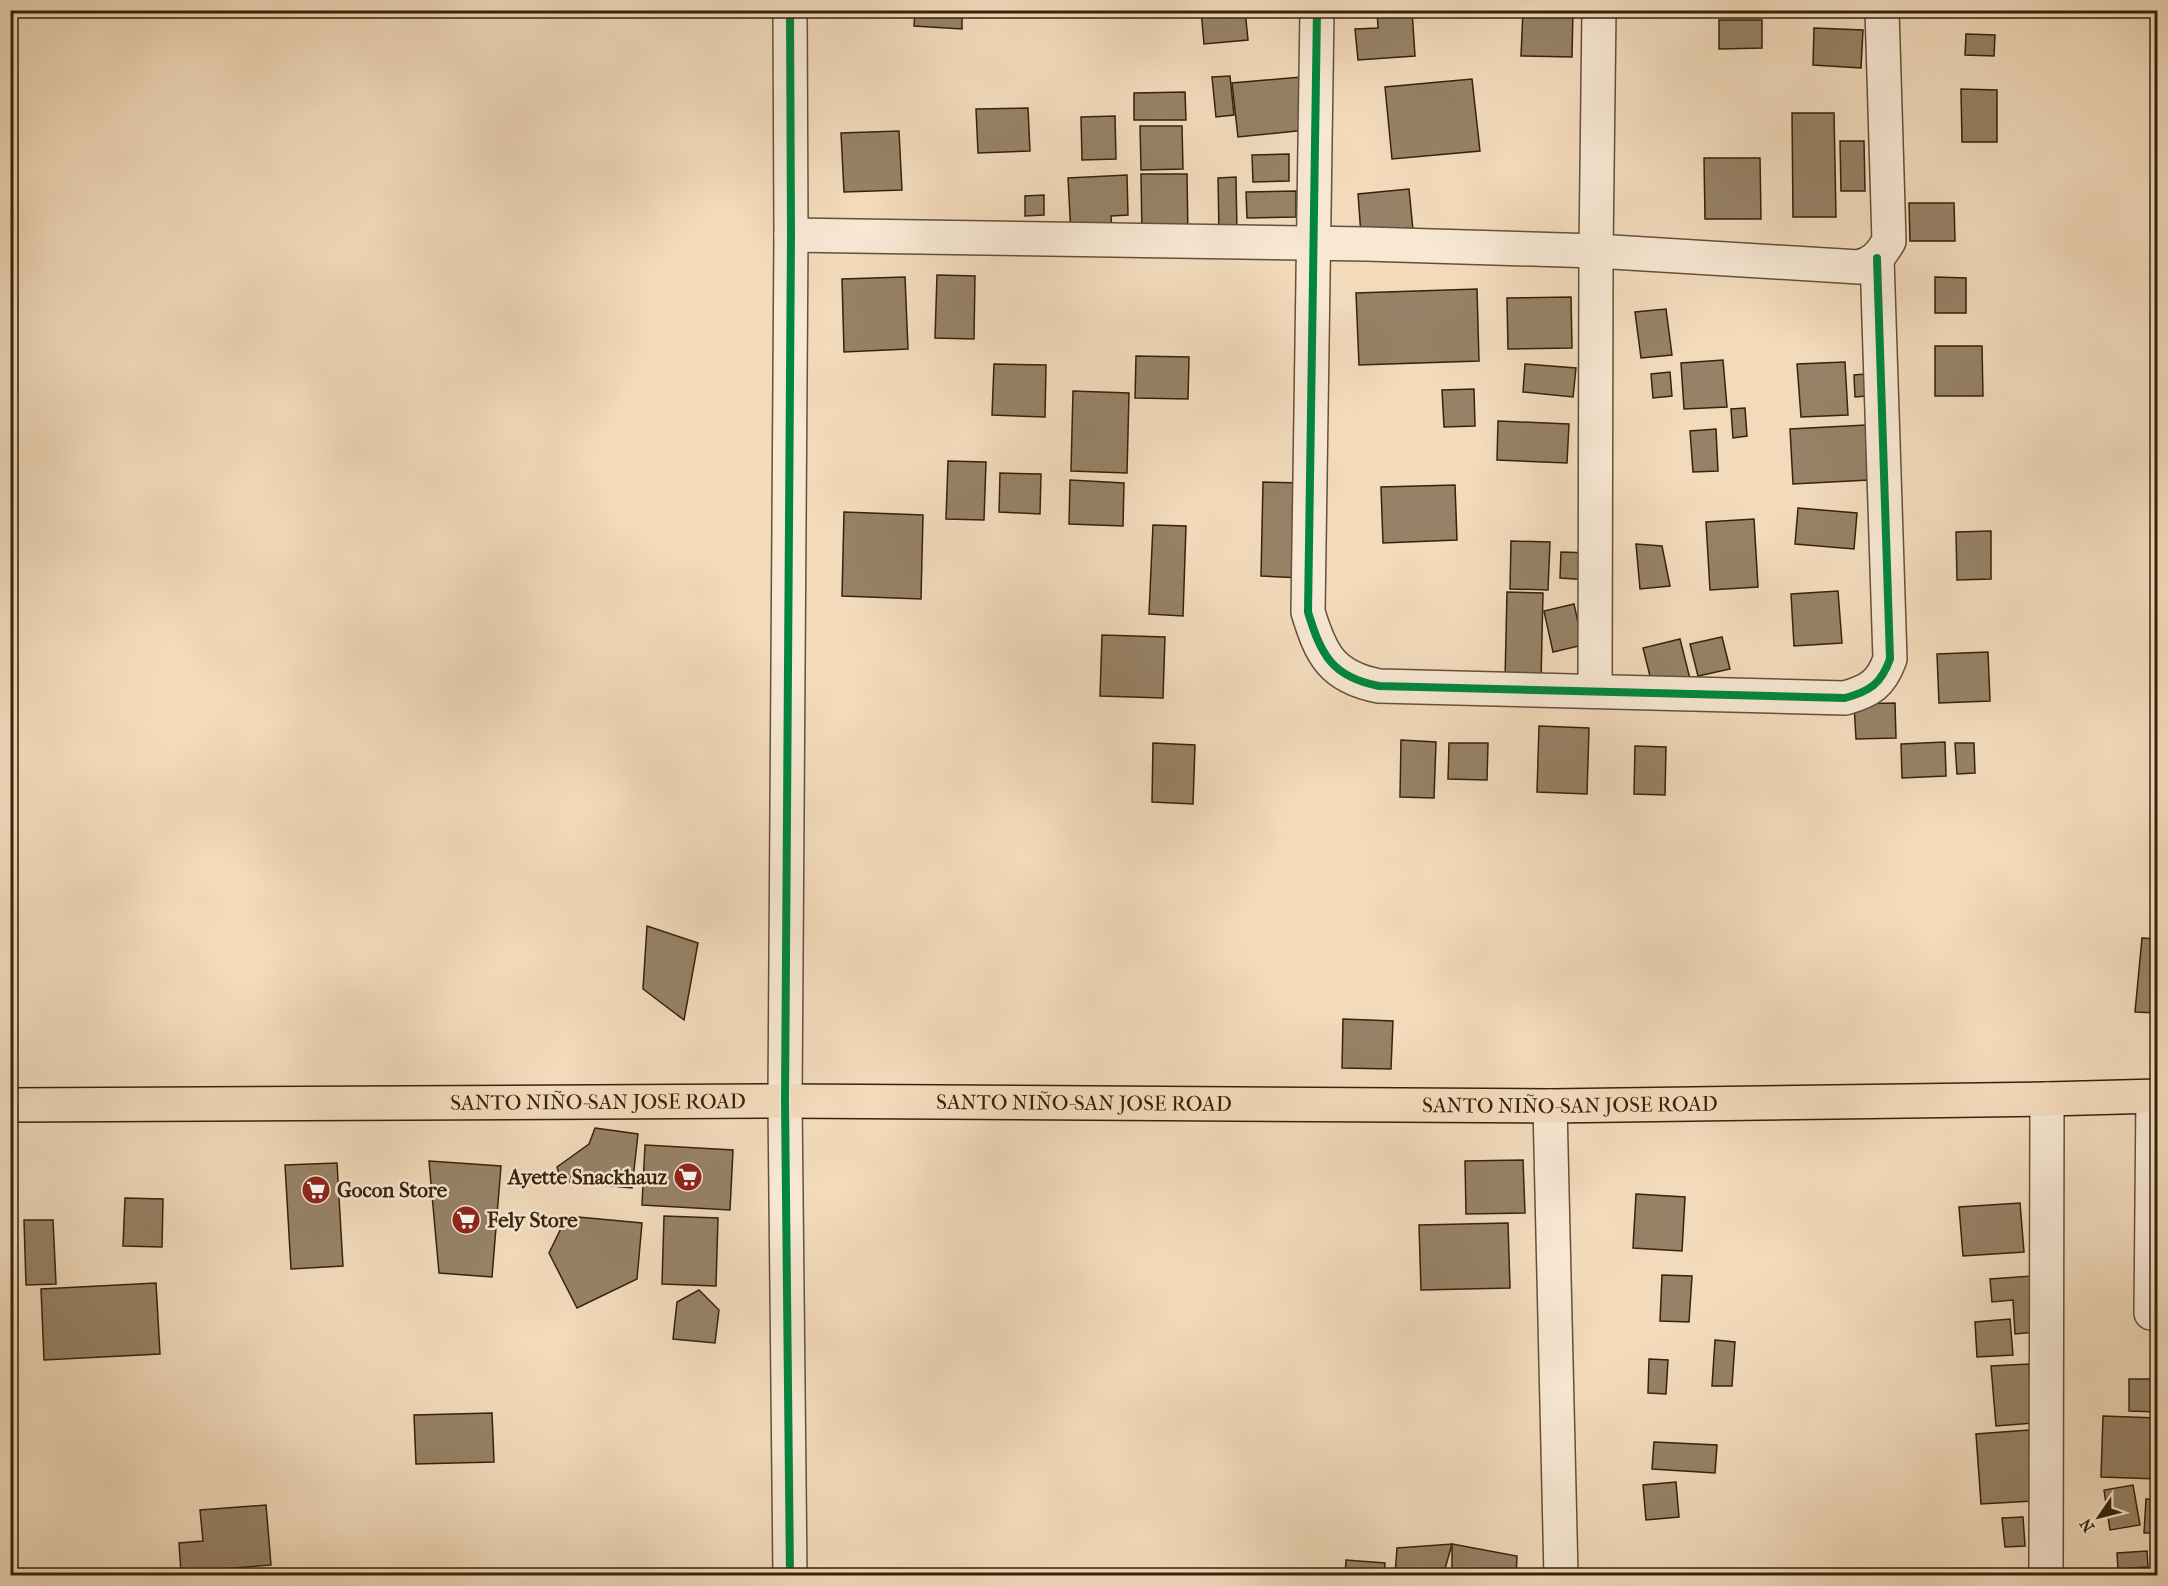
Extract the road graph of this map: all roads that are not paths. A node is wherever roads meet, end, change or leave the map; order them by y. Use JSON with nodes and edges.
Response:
{"nodes":[{"id":1,"x":790,"y":10,"type":"edge"},
{"id":2,"x":1317,"y":10,"type":"edge"},
{"id":3,"x":1599,"y":10,"type":"edge"},
{"id":4,"x":1882,"y":10,"type":"edge"},
{"id":5,"x":790,"y":235,"type":"junction"},
{"id":6,"x":1313,"y":243,"type":"junction"},
{"id":7,"x":1596,"y":251,"type":"junction"},
{"id":8,"x":1877,"y":258,"type":"junction"},
{"id":9,"x":1595,"y":691,"type":"junction"},
{"id":10,"x":2155,"y":1096,"type":"edge"},
{"id":11,"x":2047,"y":1099,"type":"junction"},
{"id":12,"x":785,"y":1101,"type":"junction"},
{"id":13,"x":10,"y":1106,"type":"edge"},
{"id":14,"x":1550,"y":1106,"type":"junction"},
{"id":15,"x":2151,"y":1313,"type":"dead end"},
{"id":16,"x":790,"y":1575,"type":"edge"},
{"id":17,"x":1561,"y":1575,"type":"edge"},
{"id":18,"x":2046,"y":1575,"type":"edge"}],
"edges":[{"from":1,"to":5,"type":"street"},
{"from":2,"to":6,"type":"street"},
{"from":3,"to":7,"type":"street"},
{"from":4,"to":8,"type":"street"},
{"from":5,"to":6,"type":"street"},
{"from":5,"to":12,"type":"street"},
{"from":6,"to":7,"type":"street"},
{"from":6,"to":9,"type":"street"},
{"from":7,"to":8,"type":"street"},
{"from":7,"to":9,"type":"street"},
{"from":8,"to":9,"type":"street"},
{"from":10,"to":11,"type":"main road","name":"SANTO NIÑO-SAN JOSE ROAD"},
{"from":10,"to":15,"type":"street"},
{"from":11,"to":14,"type":"main road","name":"SANTO NIÑO-SAN JOSE ROAD"},
{"from":11,"to":18,"type":"street"},
{"from":12,"to":13,"type":"main road","name":"SANTO NIÑO-SAN JOSE ROAD"},
{"from":12,"to":14,"type":"main road","name":"SANTO NIÑO-SAN JOSE ROAD"},
{"from":12,"to":16,"type":"street"},
{"from":14,"to":17,"type":"street"}]}
